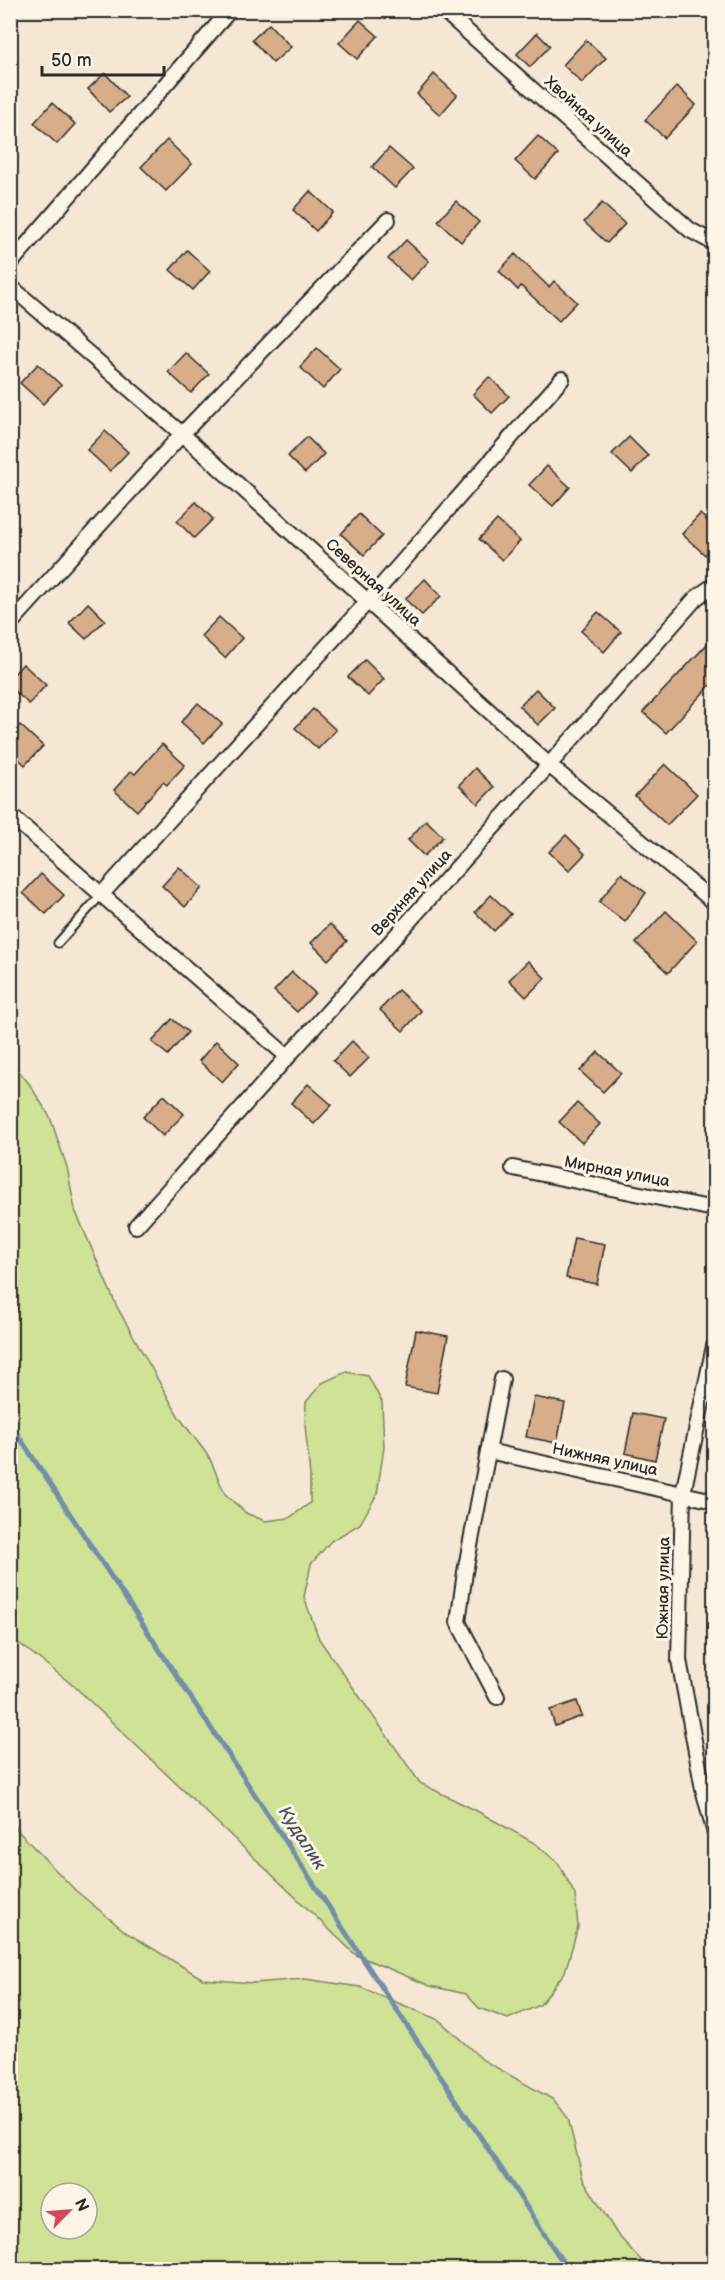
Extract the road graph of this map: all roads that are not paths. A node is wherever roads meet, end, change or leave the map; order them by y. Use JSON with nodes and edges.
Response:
{"nodes":[{"id":1,"x":230,"y":10,"type":"edge"},
{"id":2,"x":442,"y":10,"type":"edge"},
{"id":3,"x":388,"y":220,"type":"dead end"},
{"id":4,"x":714,"y":243,"type":"edge"},
{"id":5,"x":10,"y":264,"type":"edge"},
{"id":6,"x":10,"y":286,"type":"edge"},
{"id":7,"x":562,"y":379,"type":"dead end"},
{"id":8,"x":182,"y":434,"type":"junction"},
{"id":9,"x":714,"y":585,"type":"edge"},
{"id":10,"x":369,"y":600,"type":"junction"},
{"id":11,"x":10,"y":624,"type":"edge"},
{"id":12,"x":549,"y":765,"type":"junction"},
{"id":13,"x":10,"y":815,"type":"edge"},
{"id":14,"x":101,"y":895,"type":"junction"},
{"id":15,"x":714,"y":903,"type":"edge"},
{"id":16,"x":58,"y":943,"type":"dead end"},
{"id":17,"x":288,"y":1057,"type":"junction"},
{"id":18,"x":513,"y":1168,"type":"dead end"},
{"id":19,"x":714,"y":1209,"type":"edge"},
{"id":20,"x":136,"y":1226,"type":"dead end"},
{"id":21,"x":714,"y":1346,"type":"edge"},
{"id":22,"x":502,"y":1379,"type":"dead end"},
{"id":23,"x":488,"y":1451,"type":"junction"},
{"id":24,"x":683,"y":1493,"type":"junction"},
{"id":25,"x":714,"y":1501,"type":"edge"},
{"id":26,"x":497,"y":1697,"type":"dead end"},
{"id":27,"x":709,"y":1791,"type":"edge"},
{"id":28,"x":714,"y":1830,"type":"edge"}],
"edges":[{"from":1,"to":5,"type":"street"},
{"from":2,"to":4,"type":"street","name":"Хвойная улица"},
{"from":3,"to":8,"type":"street"},
{"from":6,"to":8,"type":"street","name":"Северная улица"},
{"from":7,"to":10,"type":"street"},
{"from":8,"to":10,"type":"street","name":"Северная улица"},
{"from":8,"to":11,"type":"street"},
{"from":9,"to":12,"type":"street","name":"Верхняя улица"},
{"from":10,"to":12,"type":"street","name":"Северная улица"},
{"from":10,"to":14,"type":"street"},
{"from":12,"to":15,"type":"street","name":"Северная улица"},
{"from":12,"to":17,"type":"street","name":"Верхняя улица"},
{"from":13,"to":14,"type":"street"},
{"from":14,"to":16,"type":"lane"},
{"from":14,"to":17,"type":"street"},
{"from":17,"to":20,"type":"street","name":"Верхняя улица"},
{"from":18,"to":19,"type":"street","name":"Мирная улица"},
{"from":21,"to":24,"type":"street","name":"Южная улица"},
{"from":22,"to":23,"type":"street"},
{"from":23,"to":24,"type":"street","name":"Нижняя улица"},
{"from":23,"to":26,"type":"street"},
{"from":24,"to":25,"type":"street","name":"Нижняя улица"},
{"from":24,"to":27,"type":"street","name":"Южная улица"},
{"from":27,"to":28,"type":"street","name":"Южная улица"}]}
